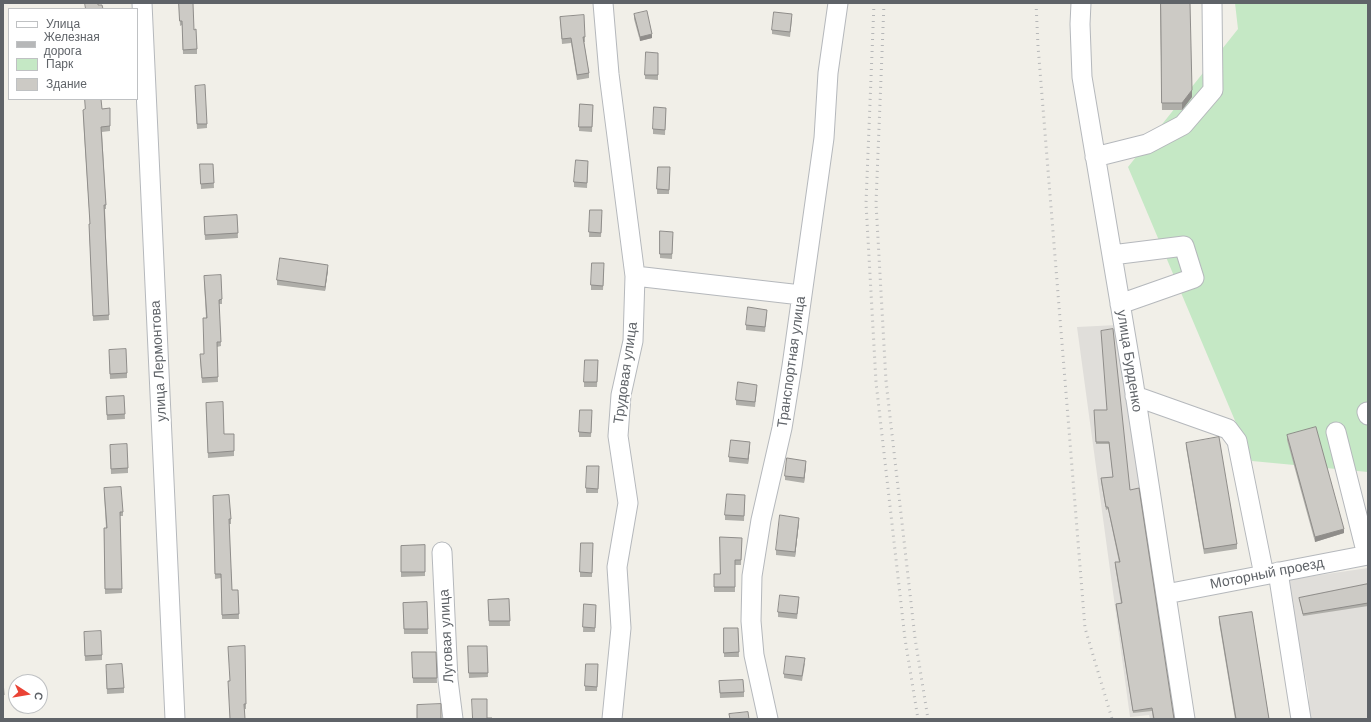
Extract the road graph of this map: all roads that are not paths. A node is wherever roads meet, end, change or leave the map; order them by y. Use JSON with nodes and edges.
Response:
{"nodes":[{"id":1,"x":142,"y":3,"type":"edge"},
{"id":2,"x":603,"y":3,"type":"edge"},
{"id":3,"x":838,"y":3,"type":"edge"},
{"id":4,"x":1081,"y":3,"type":"edge"},
{"id":5,"x":1212,"y":3,"type":"edge"},
{"id":6,"x":1095,"y":156,"type":"junction"},
{"id":7,"x":1112,"y":255,"type":"junction"},
{"id":8,"x":635,"y":276,"type":"junction"},
{"id":9,"x":802,"y":295,"type":"junction"},
{"id":10,"x":1120,"y":304,"type":"junction"},
{"id":11,"x":1135,"y":396,"type":"junction"},
{"id":12,"x":1336,"y":432,"type":"dead end"},
{"id":13,"x":442,"y":552,"type":"dead end"},
{"id":14,"x":1367,"y":555,"type":"edge"},
{"id":15,"x":1271,"y":574,"type":"junction"},
{"id":16,"x":1166,"y":594,"type":"junction"},
{"id":17,"x":175,"y":719,"type":"edge"},
{"id":18,"x":453,"y":719,"type":"edge"},
{"id":19,"x":612,"y":719,"type":"edge"},
{"id":20,"x":768,"y":719,"type":"edge"},
{"id":21,"x":1185,"y":719,"type":"edge"},
{"id":22,"x":1301,"y":719,"type":"edge"}],
"edges":[{"from":1,"to":17,"type":"street","name":"улица Лермонтова"},
{"from":2,"to":8,"type":"street","name":"Трудовая улица"},
{"from":3,"to":9,"type":"street","name":"Транспортная улица"},
{"from":4,"to":6,"type":"street","name":"улица Бурденко"},
{"from":5,"to":6,"type":"street"},
{"from":6,"to":7,"type":"street","name":"улица Бурденко"},
{"from":7,"to":10,"type":"street","name":"улица Бурденко"},
{"from":7,"to":10,"type":"street"},
{"from":8,"to":9,"type":"street"},
{"from":8,"to":19,"type":"street","name":"Трудовая улица"},
{"from":9,"to":20,"type":"street","name":"Транспортная улица"},
{"from":10,"to":11,"type":"street","name":"улица Бурденко"},
{"from":11,"to":15,"type":"street"},
{"from":11,"to":16,"type":"street","name":"улица Бурденко"},
{"from":12,"to":14,"type":"street"},
{"from":13,"to":18,"type":"street","name":"Луговая улица"},
{"from":14,"to":15,"type":"street","name":"Моторный проезд"},
{"from":15,"to":16,"type":"street","name":"Моторный проезд"},
{"from":15,"to":22,"type":"street"},
{"from":16,"to":21,"type":"street","name":"улица Бурденко"}]}
